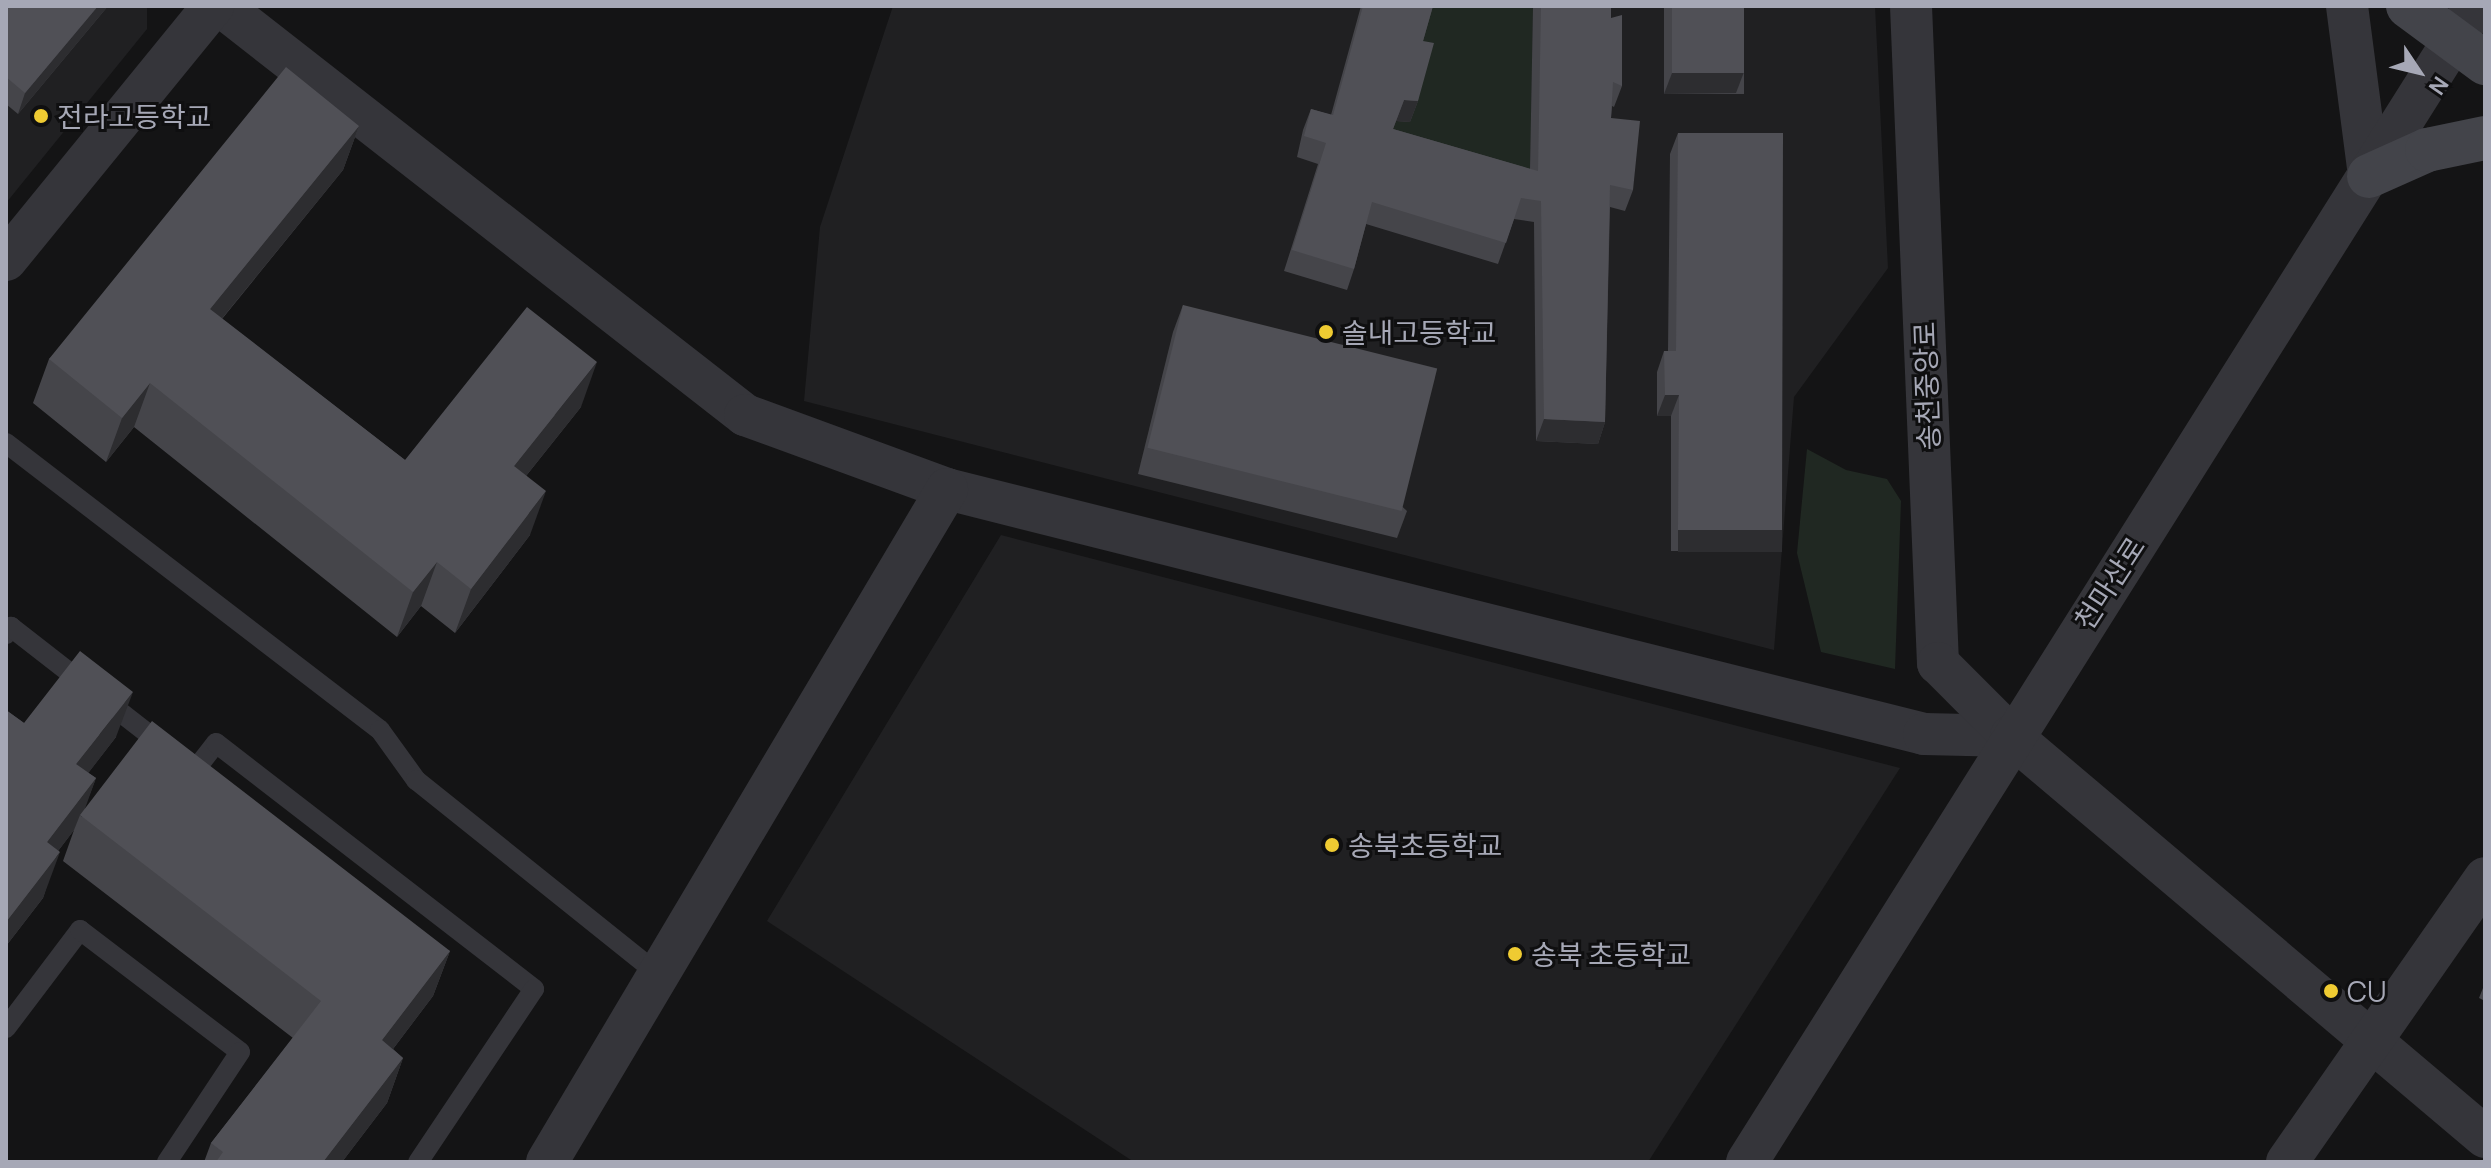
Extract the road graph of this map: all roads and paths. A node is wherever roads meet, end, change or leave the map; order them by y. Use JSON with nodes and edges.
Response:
{"nodes":[{"id":1,"x":213,"y":6,"type":"edge"},
{"id":2,"x":221,"y":6,"type":"edge"},
{"id":3,"x":1911,"y":6,"type":"edge"},
{"id":4,"x":2347,"y":6,"type":"edge"},
{"id":5,"x":2408,"y":6,"type":"edge"},
{"id":6,"x":2472,"y":37,"type":"edge"},
{"id":7,"x":2485,"y":138,"type":"edge"},
{"id":8,"x":2369,"y":176,"type":"junction"},
{"id":9,"x":6,"y":260,"type":"edge"},
{"id":10,"x":6,"y":443,"type":"edge"},
{"id":11,"x":947,"y":489,"type":"junction"},
{"id":12,"x":6,"y":634,"type":"edge"},
{"id":13,"x":2011,"y":736,"type":"junction"},
{"id":14,"x":2485,"y":878,"type":"edge"},
{"id":15,"x":657,"y":973,"type":"junction"},
{"id":16,"x":6,"y":1028,"type":"edge"},
{"id":17,"x":2368,"y":1040,"type":"junction"},
{"id":18,"x":2485,"y":1137,"type":"edge"},
{"id":19,"x":167,"y":1162,"type":"edge"},
{"id":20,"x":418,"y":1162,"type":"edge"},
{"id":21,"x":547,"y":1162,"type":"edge"},
{"id":22,"x":1747,"y":1162,"type":"edge"},
{"id":23,"x":2287,"y":1162,"type":"edge"}],
"edges":[{"from":1,"to":9,"type":"street"},
{"from":2,"to":11,"type":"street"},
{"from":3,"to":13,"type":"street","name":"송천중앙로"},
{"from":4,"to":8,"type":"street"},
{"from":5,"to":6,"type":"street"},
{"from":6,"to":8,"type":"street","name":"천마산로"},
{"from":7,"to":8,"type":"street"},
{"from":8,"to":13,"type":"street","name":"천마산로"},
{"from":10,"to":15,"type":"lane"},
{"from":11,"to":13,"type":"street"},
{"from":11,"to":15,"type":"street"},
{"from":12,"to":20,"type":"lane"},
{"from":13,"to":17,"type":"street","name":"송천중앙로"},
{"from":13,"to":22,"type":"street","name":"천마산로"},
{"from":14,"to":17,"type":"street"},
{"from":15,"to":21,"type":"street"},
{"from":16,"to":19,"type":"lane"},
{"from":17,"to":18,"type":"street","name":"송천중앙로"},
{"from":17,"to":23,"type":"street"}]}
